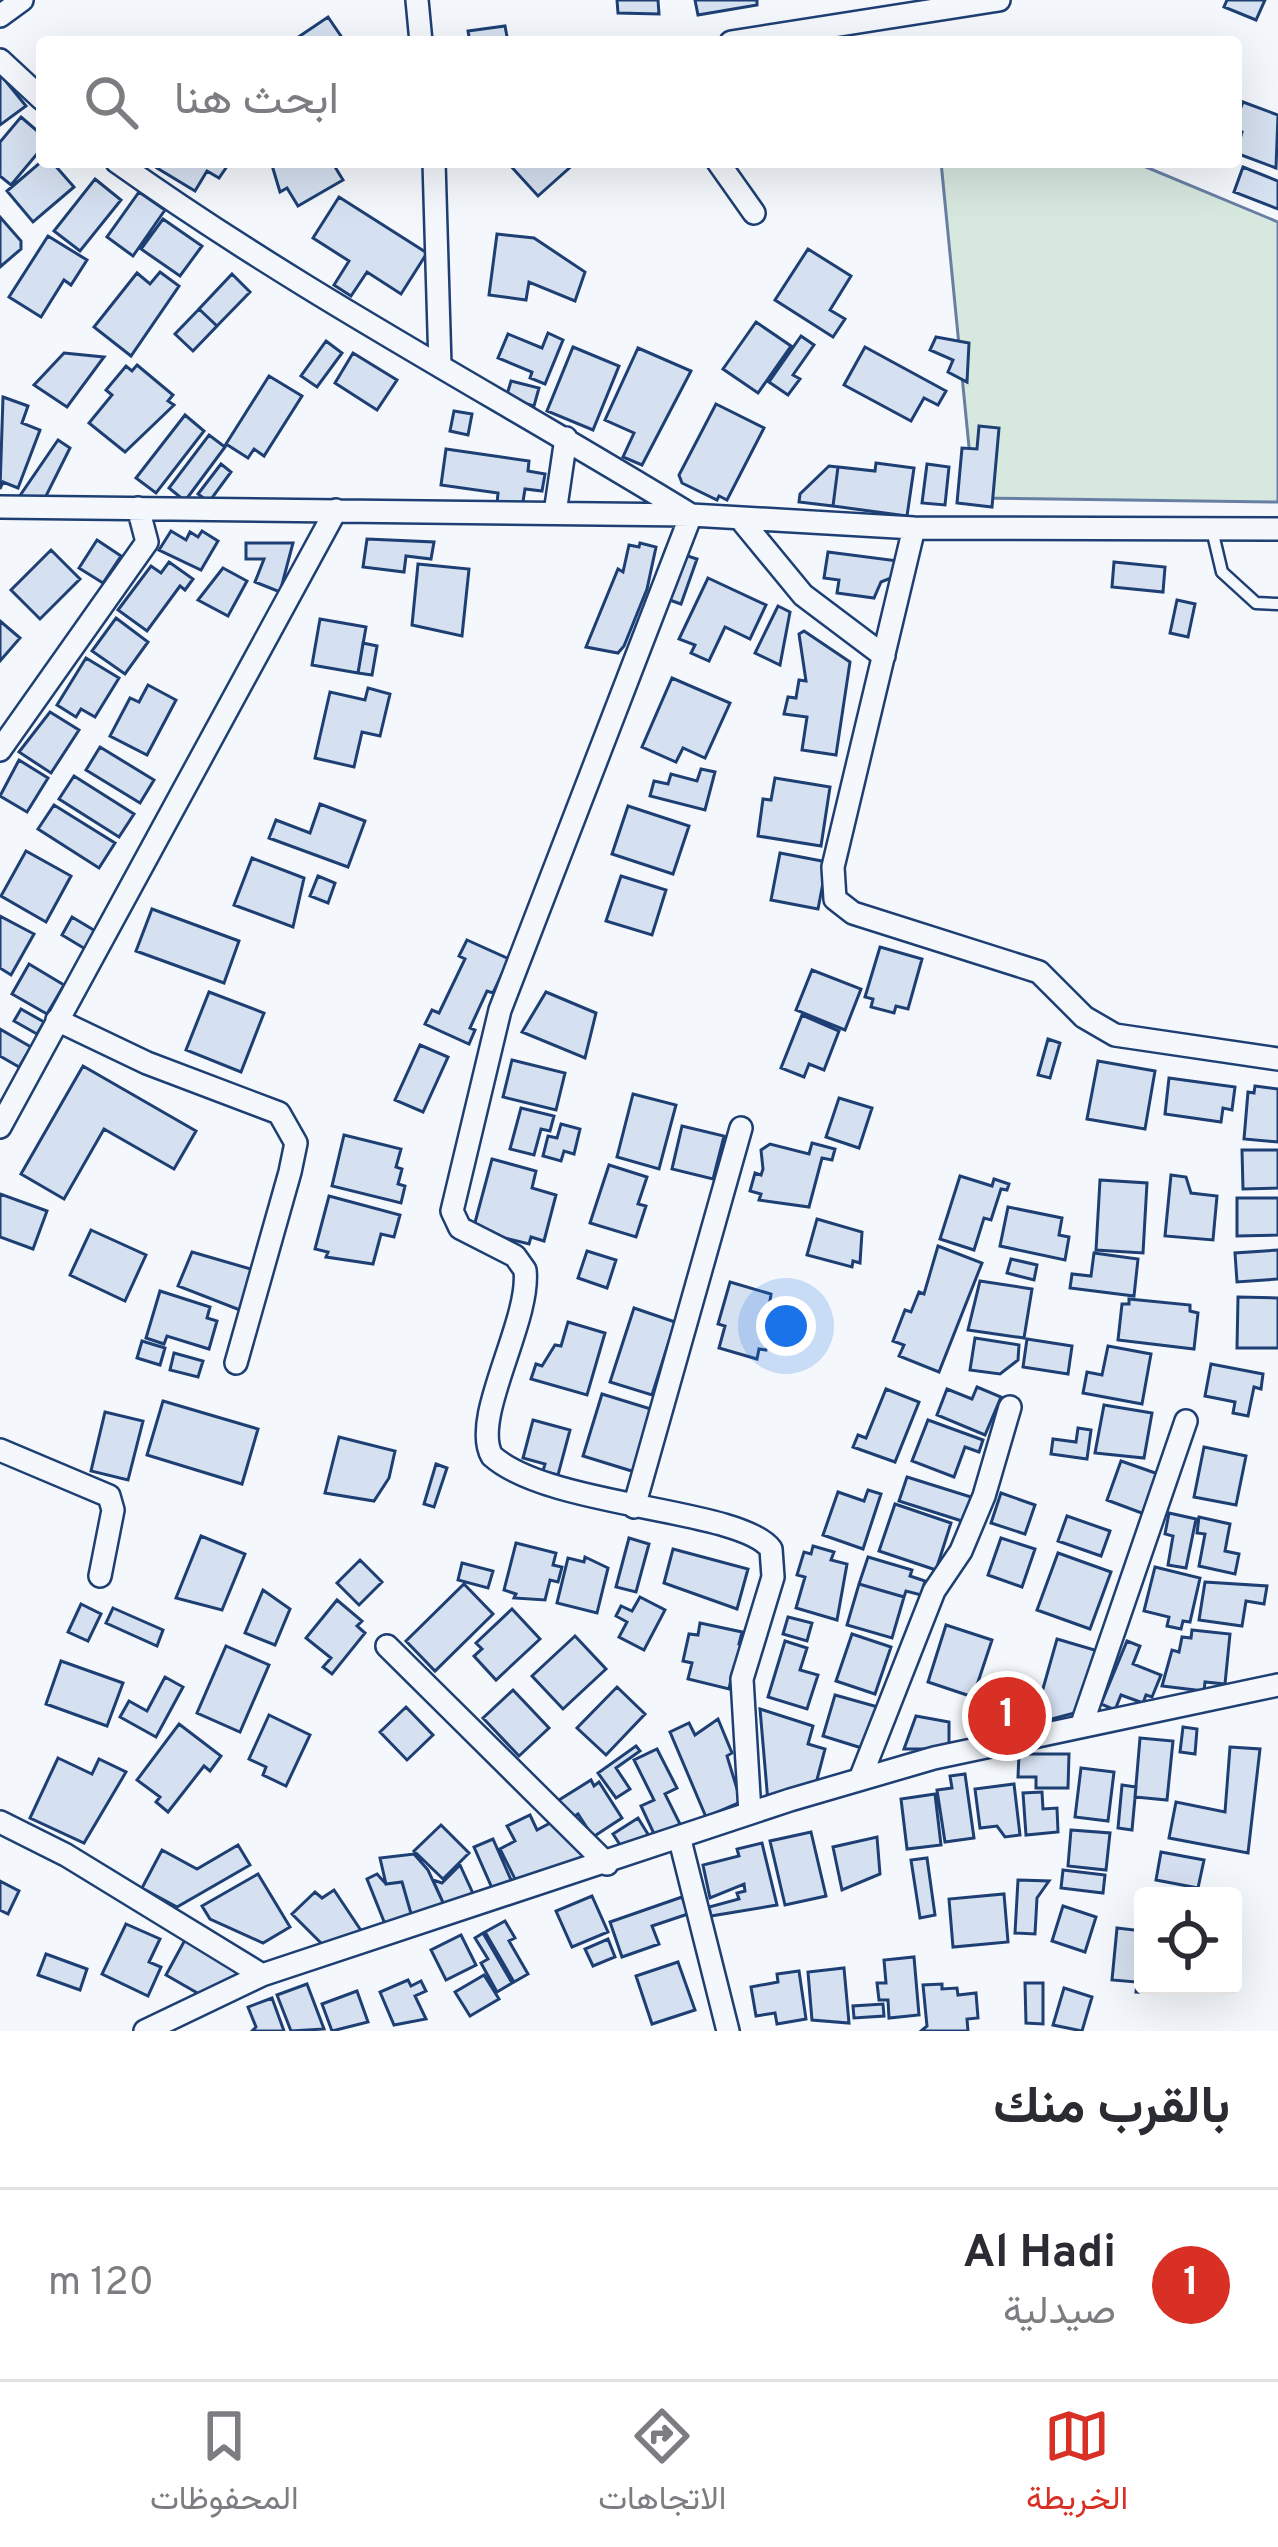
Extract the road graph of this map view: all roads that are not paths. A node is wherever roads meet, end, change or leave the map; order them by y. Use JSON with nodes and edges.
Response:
{"nodes":[{"id":1,"x":22,"y":0,"type":"edge"},
{"id":2,"x":417,"y":0,"type":"edge"},
{"id":3,"x":999,"y":0,"type":"edge"},
{"id":4,"x":0,"y":16,"type":"edge"},
{"id":5,"x":420,"y":36,"type":"edge"},
{"id":6,"x":769,"y":36,"type":"edge"},
{"id":7,"x":0,"y":60,"type":"edge"},
{"id":8,"x":36,"y":93,"type":"edge"},
{"id":9,"x":125,"y":168,"type":"edge"},
{"id":10,"x":434,"y":168,"type":"edge"},
{"id":11,"x":722,"y":168,"type":"edge"},
{"id":12,"x":754,"y":213,"type":"dead end"},
{"id":13,"x":440,"y":366,"type":"junction"},
{"id":14,"x":566,"y":438,"type":"junction"},
{"id":15,"x":0,"y":507,"type":"edge"},
{"id":16,"x":138,"y":508,"type":"junction"},
{"id":17,"x":336,"y":510,"type":"junction"},
{"id":18,"x":555,"y":513,"type":"junction"},
{"id":19,"x":691,"y":515,"type":"junction"},
{"id":20,"x":742,"y":521,"type":"junction"},
{"id":21,"x":914,"y":528,"type":"junction"},
{"id":22,"x":1278,"y":529,"type":"edge"},
{"id":23,"x":1212,"y":530,"type":"junction"},
{"id":24,"x":1278,"y":604,"type":"edge"},
{"id":25,"x":884,"y":656,"type":"junction"},
{"id":26,"x":0,"y":750,"type":"edge"},
{"id":27,"x":57,"y":1020,"type":"junction"},
{"id":28,"x":1278,"y":1059,"type":"edge"},
{"id":29,"x":11,"y":1076,"type":"edge"},
{"id":30,"x":0,"y":1127,"type":"edge"},
{"id":31,"x":741,"y":1128,"type":"dead end"},
{"id":32,"x":236,"y":1364,"type":"dead end"},
{"id":33,"x":1010,"y":1406,"type":"dead end"},
{"id":34,"x":1186,"y":1421,"type":"dead end"},
{"id":35,"x":0,"y":1450,"type":"edge"},
{"id":36,"x":634,"y":1507,"type":"junction"},
{"id":37,"x":100,"y":1576,"type":"dead end"},
{"id":38,"x":387,"y":1646,"type":"dead end"},
{"id":39,"x":1278,"y":1685,"type":"edge"},
{"id":40,"x":1082,"y":1724,"type":"junction"},
{"id":41,"x":860,"y":1779,"type":"junction"},
{"id":42,"x":750,"y":1813,"type":"junction"},
{"id":43,"x":0,"y":1822,"type":"edge"},
{"id":44,"x":680,"y":1840,"type":"junction"},
{"id":45,"x":607,"y":1864,"type":"junction"},
{"id":46,"x":262,"y":1975,"type":"junction"},
{"id":47,"x":145,"y":2031,"type":"edge"},
{"id":48,"x":728,"y":2031,"type":"edge"}],
"edges":[{"from":1,"to":4,"type":"street"},
{"from":2,"to":5,"type":"street"},
{"from":3,"to":6,"type":"street"},
{"from":7,"to":8,"type":"street"},
{"from":9,"to":13,"type":"street"},
{"from":10,"to":13,"type":"street"},
{"from":11,"to":12,"type":"street"},
{"from":13,"to":14,"type":"street"},
{"from":14,"to":18,"type":"street"},
{"from":14,"to":19,"type":"street"},
{"from":15,"to":16,"type":"street"},
{"from":16,"to":17,"type":"street"},
{"from":16,"to":26,"type":"street"},
{"from":17,"to":18,"type":"street"},
{"from":17,"to":27,"type":"street"},
{"from":18,"to":19,"type":"street"},
{"from":19,"to":20,"type":"street"},
{"from":19,"to":36,"type":"street"},
{"from":20,"to":21,"type":"street"},
{"from":20,"to":25,"type":"street"},
{"from":21,"to":23,"type":"street"},
{"from":21,"to":25,"type":"street"},
{"from":22,"to":23,"type":"street"},
{"from":23,"to":24,"type":"lane"},
{"from":25,"to":28,"type":"street"},
{"from":27,"to":29,"type":"street"},
{"from":27,"to":32,"type":"street"},
{"from":29,"to":30,"type":"street"},
{"from":31,"to":36,"type":"street"},
{"from":33,"to":41,"type":"street"},
{"from":34,"to":40,"type":"street"},
{"from":35,"to":37,"type":"street"},
{"from":36,"to":42,"type":"street"},
{"from":38,"to":45,"type":"street"},
{"from":39,"to":40,"type":"street"},
{"from":40,"to":41,"type":"street"},
{"from":41,"to":42,"type":"street"},
{"from":42,"to":44,"type":"street"},
{"from":43,"to":46,"type":"street"},
{"from":44,"to":45,"type":"street"},
{"from":44,"to":48,"type":"street"},
{"from":45,"to":46,"type":"street"},
{"from":46,"to":47,"type":"street"}]}
